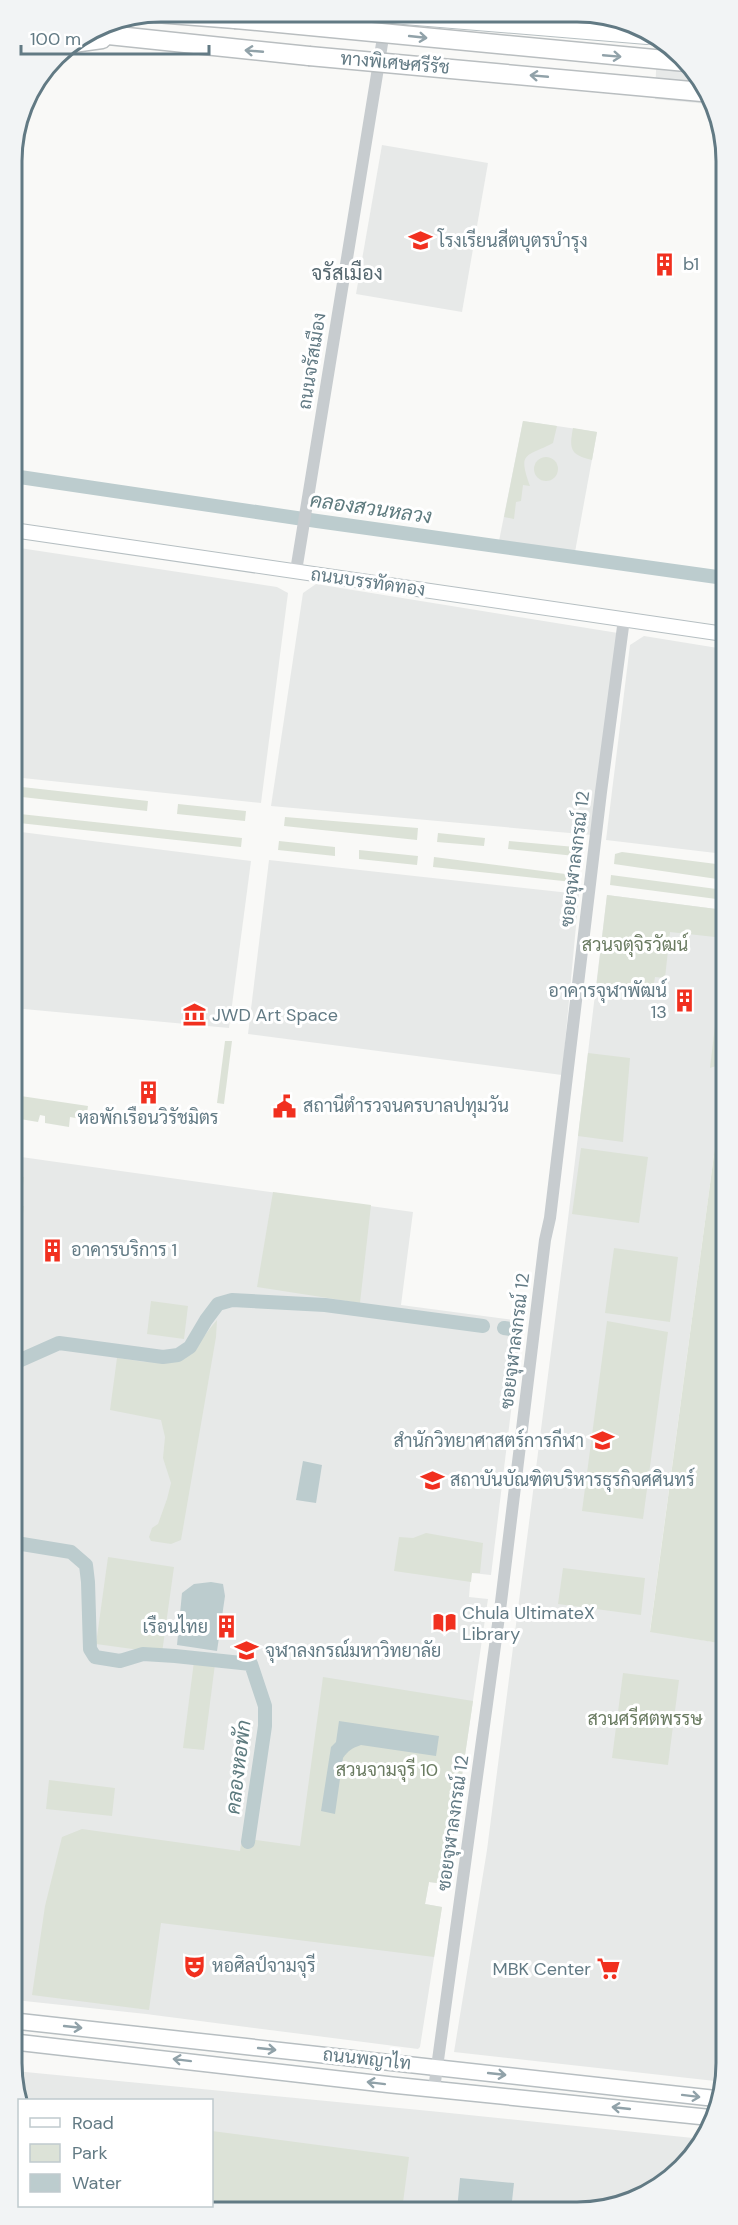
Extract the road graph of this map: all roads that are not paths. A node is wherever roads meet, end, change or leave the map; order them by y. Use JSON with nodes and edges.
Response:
{"nodes":[{"id":1,"x":385,"y":22,"type":"edge"},
{"id":2,"x":472,"y":22,"type":"edge"},
{"id":3,"x":274,"y":23,"type":"edge"},
{"id":4,"x":105,"y":35,"type":"edge"},
{"id":5,"x":636,"y":36,"type":"edge"},
{"id":6,"x":128,"y":37,"type":"junction"},
{"id":7,"x":92,"y":41,"type":"edge"},
{"id":8,"x":672,"y":61,"type":"edge"},
{"id":9,"x":697,"y":92,"type":"edge"},
{"id":10,"x":23,"y":531,"type":"edge"},
{"id":11,"x":296,"y":572,"type":"junction"},
{"id":12,"x":624,"y":619,"type":"junction"},
{"id":13,"x":716,"y":633,"type":"edge"},
{"id":14,"x":22,"y":2022,"type":"edge"},
{"id":15,"x":22,"y":2043,"type":"edge"},
{"id":16,"x":436,"y":2067,"type":"junction"},
{"id":17,"x":434,"y":2089,"type":"junction"},
{"id":18,"x":711,"y":2098,"type":"edge"},
{"id":19,"x":705,"y":2117,"type":"edge"}],
"edges":[{"from":1,"to":11,"type":"street","name":"ถนนจรัสเมือง"},
{"from":2,"to":5,"type":"main road"},
{"from":3,"to":8,"type":"highway","name":"ทางพิเศษศรีรัช","one_way":true,"bridge":true},
{"from":4,"to":6,"type":"highway","name":"ทางพิเศษศรีรัช"},
{"from":6,"to":7,"type":"highway"},
{"from":9,"to":6,"type":"highway","name":"ทางพิเศษศรีรัช","one_way":true,"bridge":true},
{"from":10,"to":11,"type":"main road","name":"ถนนบรรทัดทอง"},
{"from":11,"to":12,"type":"main road","name":"ถนนบรรทัดทอง"},
{"from":12,"to":13,"type":"main road","name":"ถนนบรรทัดทอง"},
{"from":12,"to":16,"type":"street","name":"ซอยจุฬาลงกรณ์ 12"},
{"from":14,"to":16,"type":"main road","name":"ถนนพญาไท","one_way":true},
{"from":17,"to":15,"type":"main road","name":"ถนนพญาไท","one_way":true},
{"from":16,"to":17,"type":"street","name":"ซอยจุฬาลงกรณ์ 12"},
{"from":16,"to":18,"type":"main road","name":"ถนนพญาไท","one_way":true},
{"from":19,"to":17,"type":"main road","name":"ถนนพญาไท","one_way":true}]}
